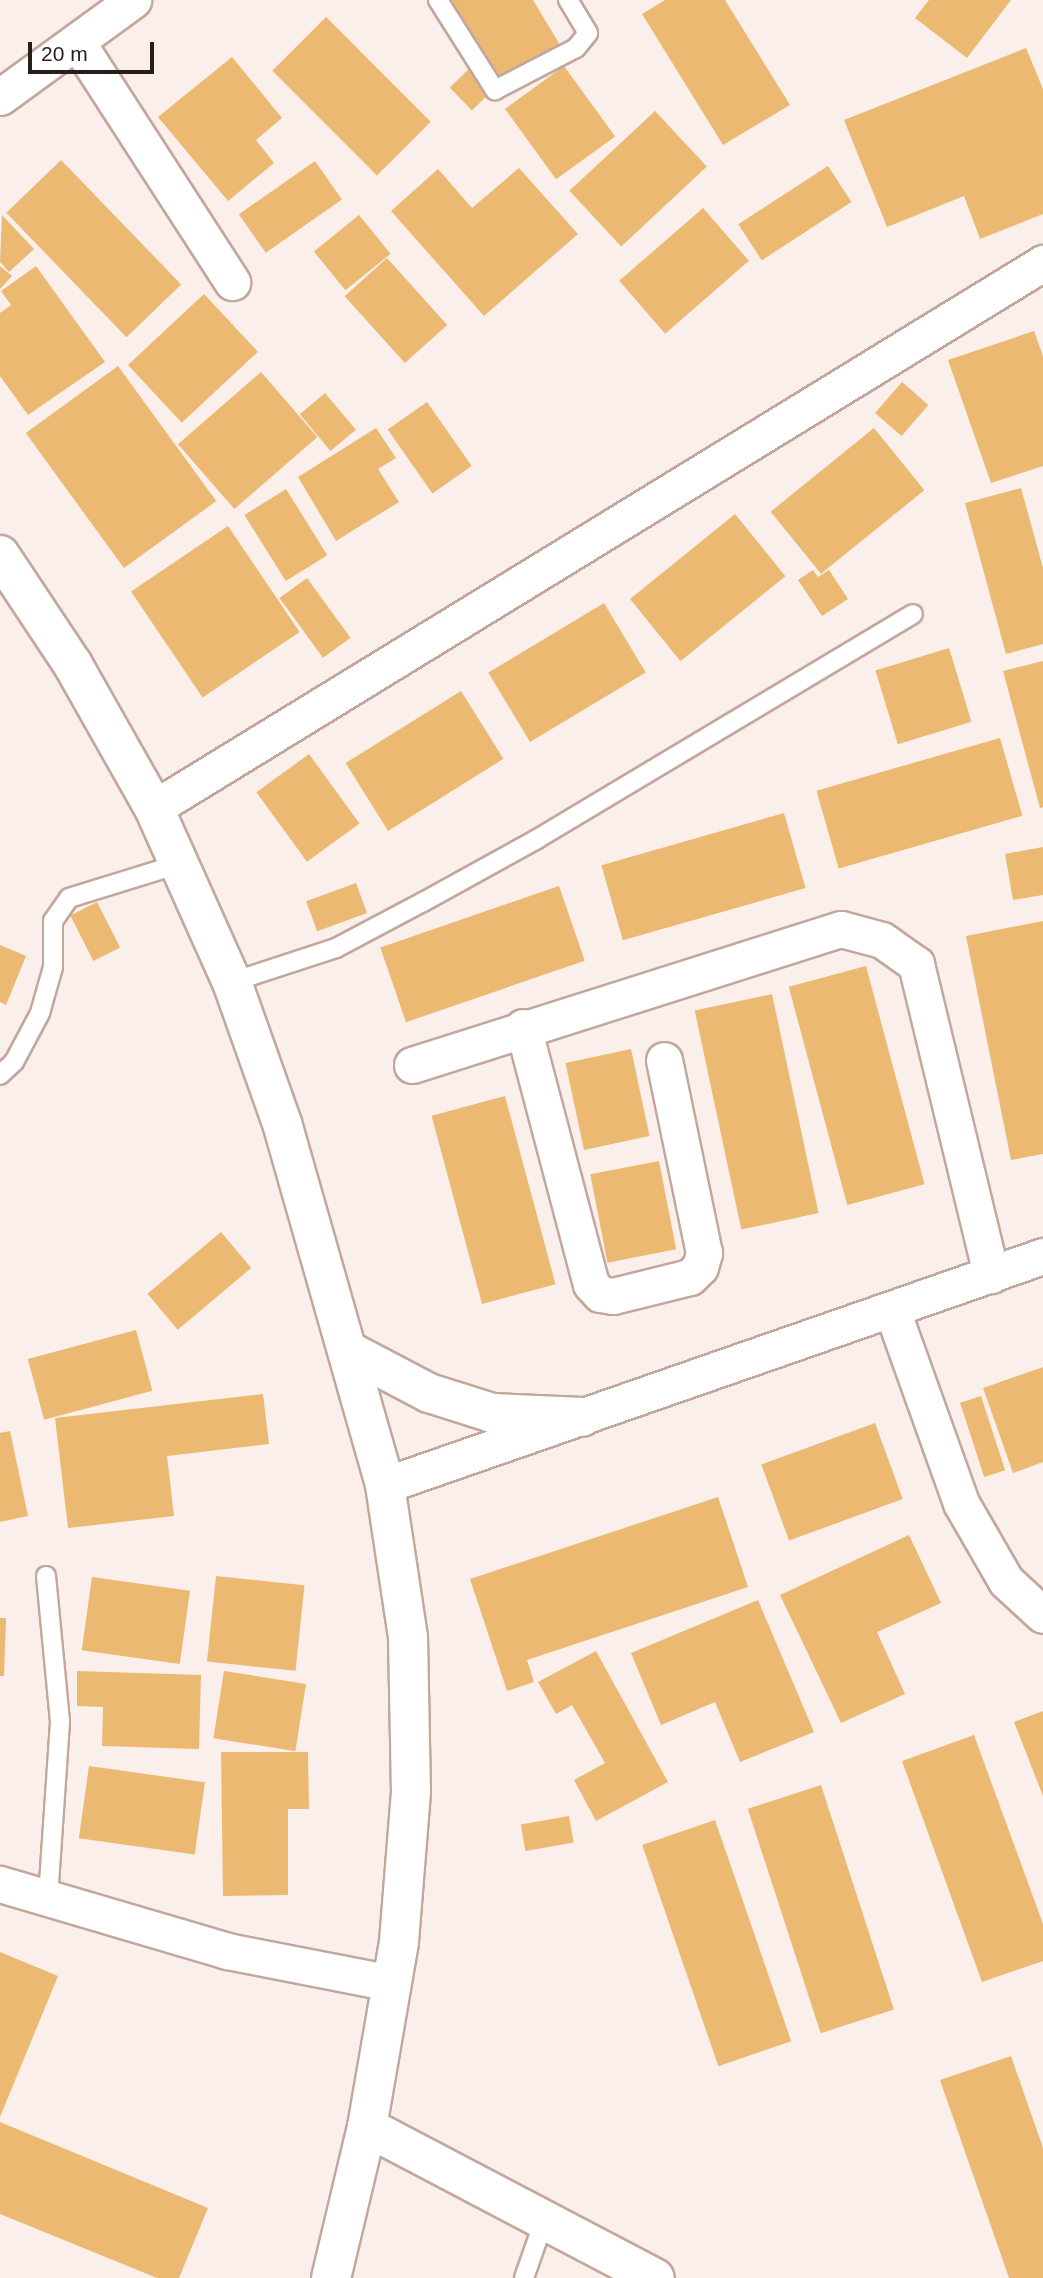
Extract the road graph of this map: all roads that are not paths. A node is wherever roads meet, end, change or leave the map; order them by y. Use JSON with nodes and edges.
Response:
{"nodes":[{"id":1,"x":133,"y":0,"type":"edge"},
{"id":2,"x":438,"y":0,"type":"edge"},
{"id":3,"x":568,"y":0,"type":"edge"},
{"id":4,"x":77,"y":42,"type":"junction"},
{"id":5,"x":0,"y":97,"type":"edge"},
{"id":6,"x":1043,"y":263,"type":"edge"},
{"id":7,"x":232,"y":282,"type":"dead end"},
{"id":8,"x":0,"y":555,"type":"edge"},
{"id":9,"x":913,"y":614,"type":"dead end"},
{"id":10,"x":154,"y":808,"type":"junction"},
{"id":11,"x":179,"y":864,"type":"junction"},
{"id":12,"x":232,"y":982,"type":"junction"},
{"id":13,"x":523,"y":1027,"type":"junction"},
{"id":14,"x":664,"y":1060,"type":"dead end"},
{"id":15,"x":412,"y":1065,"type":"dead end"},
{"id":16,"x":0,"y":1075,"type":"edge"},
{"id":17,"x":1043,"y":1256,"type":"edge"},
{"id":18,"x":991,"y":1275,"type":"junction"},
{"id":19,"x":892,"y":1310,"type":"junction"},
{"id":20,"x":347,"y":1350,"type":"junction"},
{"id":21,"x":582,"y":1417,"type":"junction"},
{"id":22,"x":385,"y":1485,"type":"junction"},
{"id":23,"x":46,"y":1576,"type":"dead end"},
{"id":24,"x":1043,"y":1615,"type":"edge"},
{"id":25,"x":0,"y":1884,"type":"edge"},
{"id":26,"x":48,"y":1898,"type":"junction"},
{"id":27,"x":391,"y":1983,"type":"junction"},
{"id":28,"x":367,"y":2127,"type":"junction"},
{"id":29,"x":544,"y":2221,"type":"junction"},
{"id":30,"x":331,"y":2278,"type":"edge"},
{"id":31,"x":524,"y":2278,"type":"edge"},
{"id":32,"x":655,"y":2278,"type":"edge"}],
"edges":[{"from":1,"to":4,"type":"street"},
{"from":2,"to":3,"type":"lane"},
{"from":4,"to":5,"type":"street"},
{"from":4,"to":7,"type":"street"},
{"from":6,"to":10,"type":"street"},
{"from":8,"to":10,"type":"main road"},
{"from":9,"to":12,"type":"lane"},
{"from":10,"to":11,"type":"main road"},
{"from":11,"to":12,"type":"main road"},
{"from":11,"to":16,"type":"lane"},
{"from":12,"to":20,"type":"main road"},
{"from":13,"to":14,"type":"street"},
{"from":13,"to":15,"type":"street"},
{"from":13,"to":18,"type":"street"},
{"from":17,"to":18,"type":"street"},
{"from":18,"to":19,"type":"street"},
{"from":19,"to":21,"type":"street"},
{"from":19,"to":24,"type":"street"},
{"from":20,"to":21,"type":"main road"},
{"from":20,"to":22,"type":"main road"},
{"from":21,"to":22,"type":"street"},
{"from":22,"to":27,"type":"main road"},
{"from":23,"to":26,"type":"lane"},
{"from":25,"to":26,"type":"street"},
{"from":26,"to":27,"type":"street"},
{"from":27,"to":28,"type":"main road"},
{"from":28,"to":29,"type":"main road"},
{"from":28,"to":30,"type":"main road"},
{"from":29,"to":31,"type":"lane"},
{"from":29,"to":32,"type":"main road"}]}
